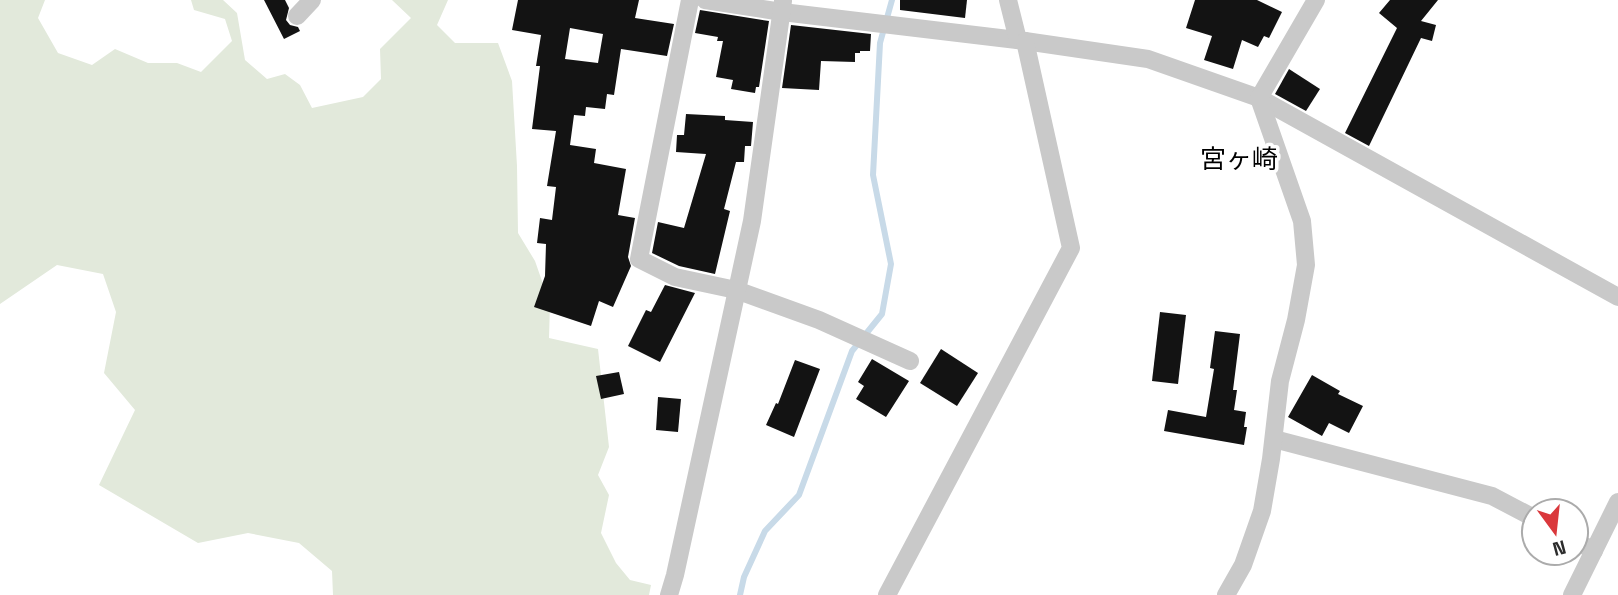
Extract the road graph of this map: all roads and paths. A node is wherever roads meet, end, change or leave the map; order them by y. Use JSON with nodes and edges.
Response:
{"nodes":[{"id":1,"x":312,"y":0,"type":"edge"},
{"id":2,"x":690,"y":0,"type":"edge"},
{"id":3,"x":705,"y":0,"type":"edge"},
{"id":4,"x":1008,"y":0,"type":"edge"},
{"id":5,"x":1315,"y":0,"type":"edge"},
{"id":6,"x":782,"y":6,"type":"edge"},
{"id":7,"x":298,"y":16,"type":"dead end"},
{"id":8,"x":1022,"y":40,"type":"junction"},
{"id":9,"x":1259,"y":98,"type":"junction"},
{"id":10,"x":736,"y":290,"type":"junction"},
{"id":11,"x":1618,"y":297,"type":"edge"},
{"id":12,"x":910,"y":361,"type":"dead end"},
{"id":13,"x":1273,"y":439,"type":"junction"},
{"id":14,"x":1618,"y":502,"type":"edge"},
{"id":15,"x":1520,"y":511,"type":"edge"},
{"id":16,"x":1590,"y":549,"type":"edge"},
{"id":17,"x":1594,"y":551,"type":"junction"},
{"id":18,"x":669,"y":595,"type":"edge"},
{"id":19,"x":887,"y":595,"type":"edge"},
{"id":20,"x":1226,"y":595,"type":"edge"},
{"id":21,"x":1572,"y":595,"type":"edge"}],
"edges":[{"from":1,"to":7,"type":"street"},
{"from":2,"to":10,"type":"street"},
{"from":3,"to":6,"type":"street"},
{"from":4,"to":8,"type":"street"},
{"from":5,"to":9,"type":"street"},
{"from":6,"to":8,"type":"street"},
{"from":6,"to":10,"type":"street"},
{"from":8,"to":9,"type":"street"},
{"from":8,"to":19,"type":"street"},
{"from":9,"to":11,"type":"street"},
{"from":9,"to":13,"type":"street"},
{"from":10,"to":12,"type":"street"},
{"from":10,"to":18,"type":"street"},
{"from":13,"to":15,"type":"street"},
{"from":13,"to":20,"type":"street"},
{"from":14,"to":17,"type":"street"},
{"from":16,"to":17,"type":"street"},
{"from":17,"to":21,"type":"street"}]}
